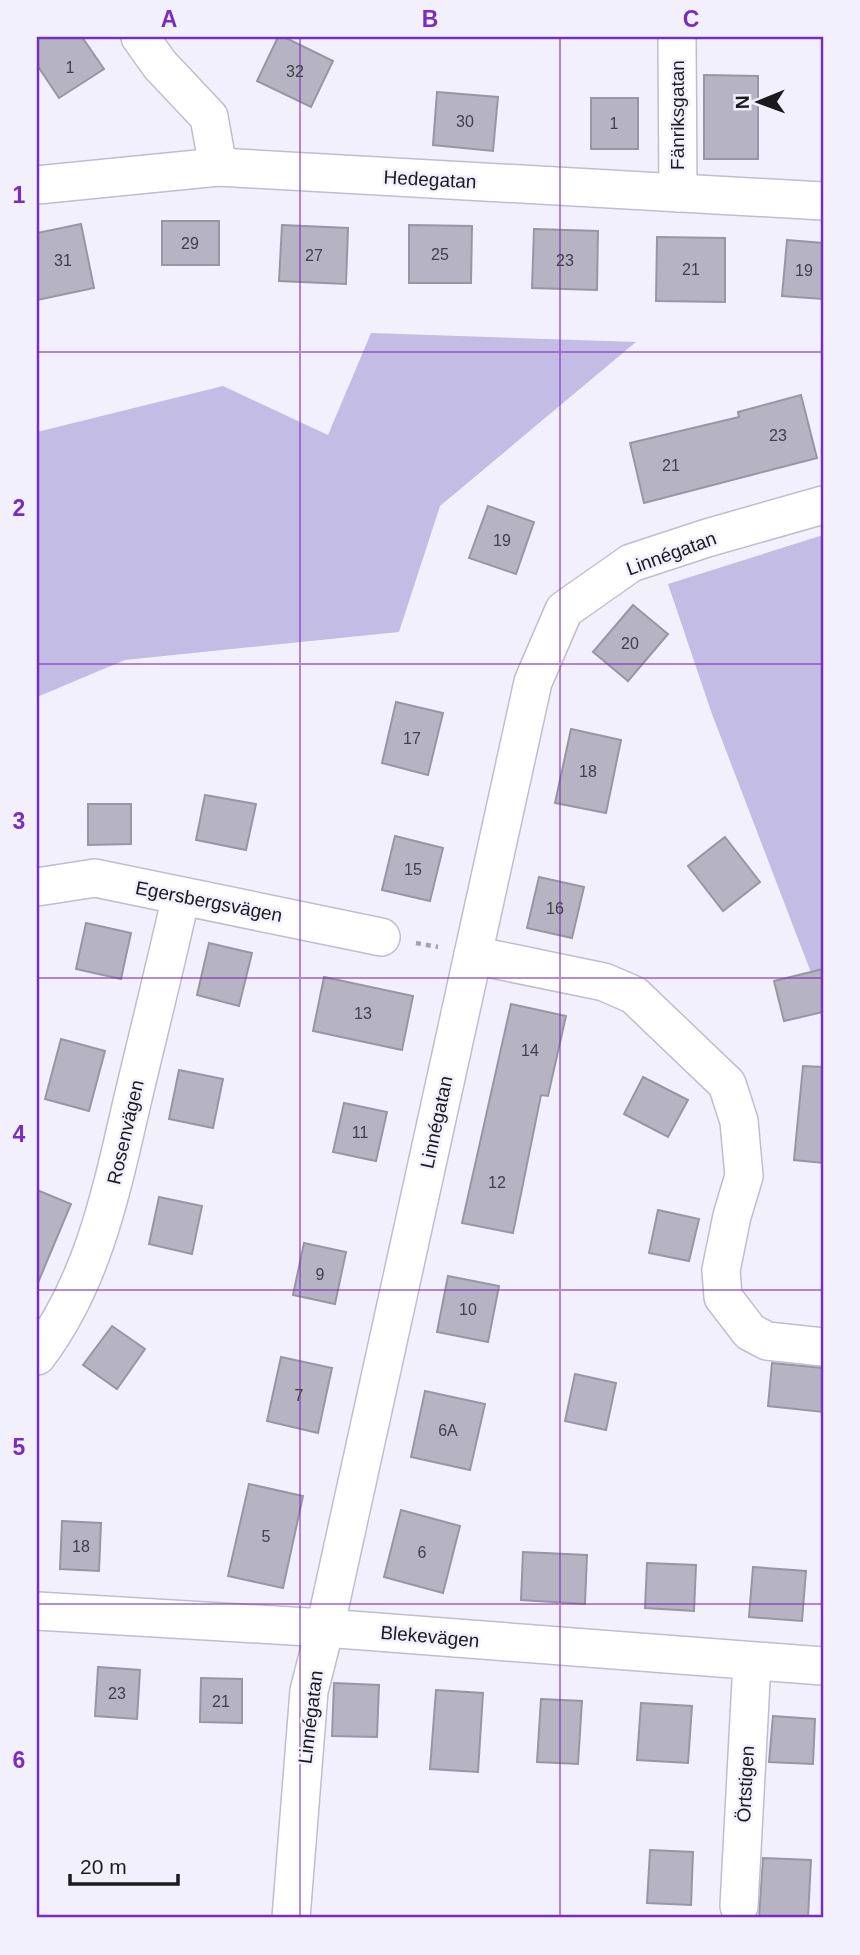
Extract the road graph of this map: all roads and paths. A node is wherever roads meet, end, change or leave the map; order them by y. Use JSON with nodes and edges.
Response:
{"nodes":[{"id":1,"x":140,"y":37,"type":"edge"},
{"id":2,"x":677,"y":37,"type":"edge"},
{"id":3,"x":218,"y":167,"type":"junction"},
{"id":4,"x":37,"y":185,"type":"edge"},
{"id":5,"x":678,"y":193,"type":"junction"},
{"id":6,"x":823,"y":201,"type":"edge"},
{"id":7,"x":823,"y":505,"type":"edge"},
{"id":8,"x":37,"y":887,"type":"edge"},
{"id":9,"x":181,"y":896,"type":"junction"},
{"id":10,"x":380,"y":937,"type":"joint"},
{"id":11,"x":473,"y":955,"type":"junction"},
{"id":12,"x":823,"y":1347,"type":"edge"},
{"id":13,"x":37,"y":1356,"type":"edge"},
{"id":14,"x":37,"y":1611,"type":"edge"},
{"id":15,"x":325,"y":1628,"type":"junction"},
{"id":16,"x":752,"y":1662,"type":"junction"},
{"id":17,"x":823,"y":1666,"type":"edge"},
{"id":18,"x":739,"y":1906,"type":"dead end"},
{"id":19,"x":291,"y":1918,"type":"edge"}],
"edges":[{"from":1,"to":3,"type":"street"},
{"from":2,"to":5,"type":"street","name":"Fänriksgatan"},
{"from":3,"to":4,"type":"street","name":"Hedegatan"},
{"from":3,"to":5,"type":"street","name":"Hedegatan"},
{"from":5,"to":6,"type":"street","name":"Hedegatan"},
{"from":7,"to":11,"type":"street","name":"Linnégatan"},
{"from":8,"to":9,"type":"street","name":"Egersbergsvägen"},
{"from":9,"to":10,"type":"street","name":"Egersbergsvägen"},
{"from":9,"to":13,"type":"street","name":"Rosenvägen"},
{"from":10,"to":11,"type":"path"},
{"from":11,"to":12,"type":"street"},
{"from":11,"to":15,"type":"street","name":"Linnégatan"},
{"from":14,"to":15,"type":"street","name":"Blekevägen"},
{"from":15,"to":16,"type":"street","name":"Blekevägen"},
{"from":15,"to":19,"type":"street","name":"Linnégatan"},
{"from":16,"to":17,"type":"street","name":"Blekevägen"},
{"from":16,"to":18,"type":"street","name":"Örtstigen"}]}
